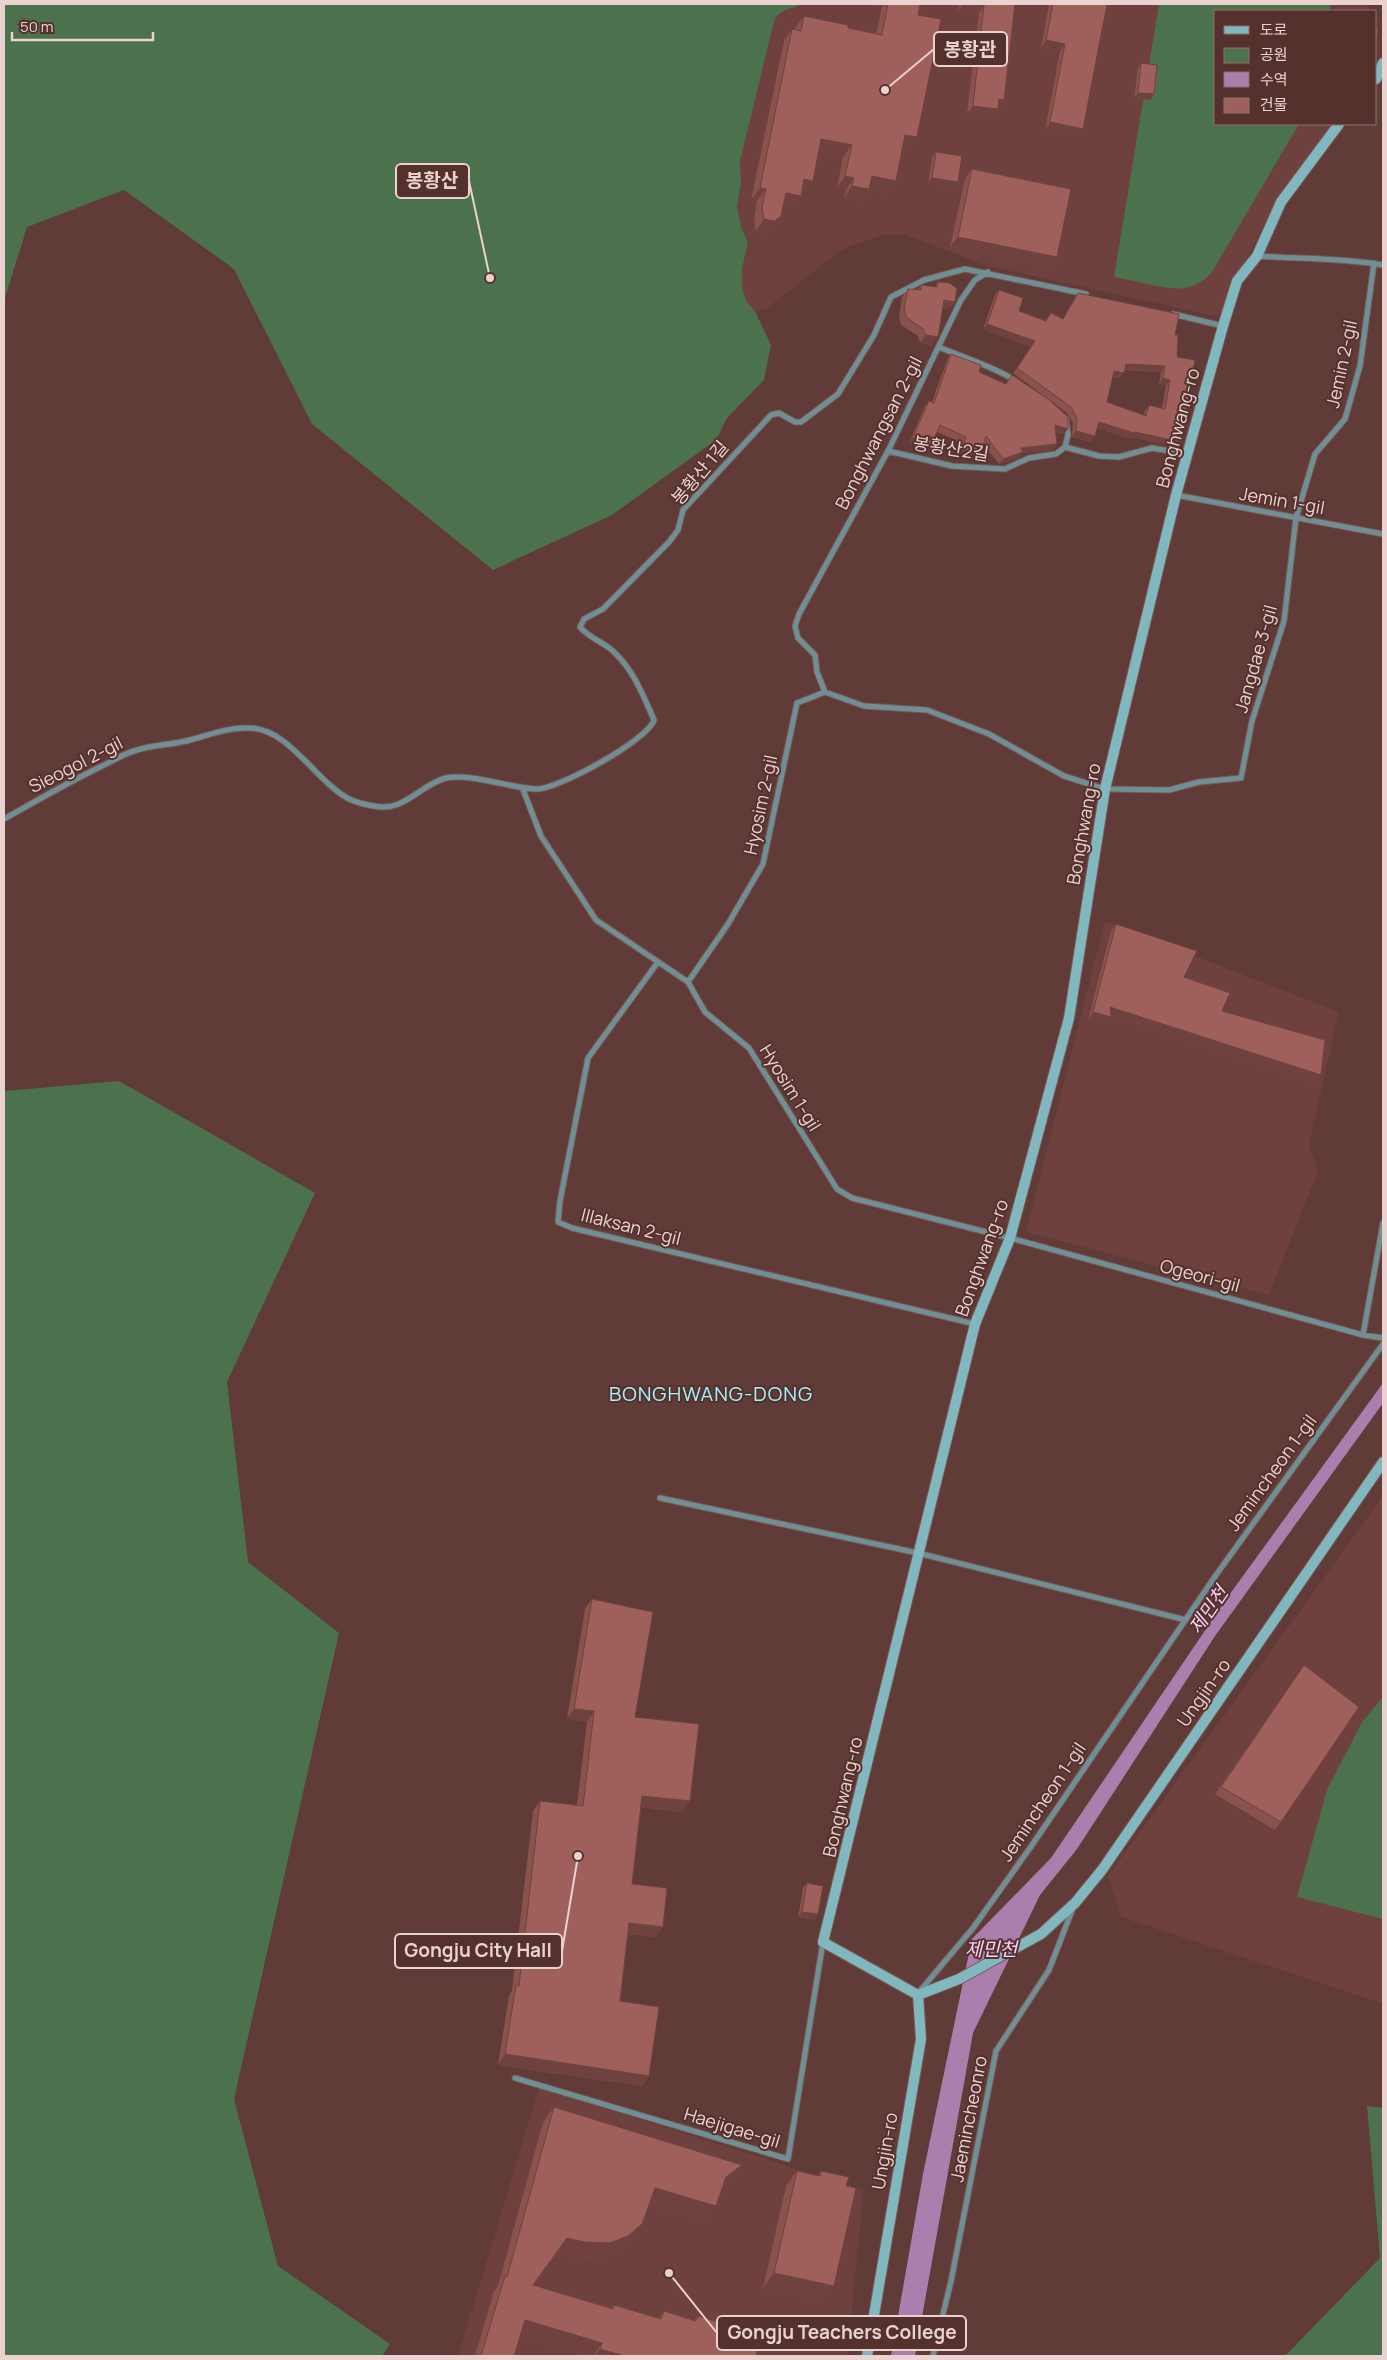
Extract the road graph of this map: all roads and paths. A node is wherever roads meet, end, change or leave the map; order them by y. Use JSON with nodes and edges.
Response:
{"nodes":[{"id":1,"x":1383,"y":63,"type":"edge"},
{"id":2,"x":1377,"y":77,"type":"edge"},
{"id":3,"x":1338,"y":125,"type":"edge"},
{"id":4,"x":1257,"y":256,"type":"junction"},
{"id":5,"x":1374,"y":263,"type":"junction"},
{"id":6,"x":1383,"y":265,"type":"edge"},
{"id":7,"x":989,"y":272,"type":"junction"},
{"id":8,"x":1096,"y":297,"type":"edge"},
{"id":9,"x":1164,"y":312,"type":"edge"},
{"id":10,"x":1223,"y":326,"type":"junction"},
{"id":11,"x":939,"y":347,"type":"junction"},
{"id":12,"x":1023,"y":386,"type":"edge"},
{"id":13,"x":1063,"y":415,"type":"edge"},
{"id":14,"x":1065,"y":447,"type":"junction"},
{"id":15,"x":888,"y":451,"type":"junction"},
{"id":16,"x":1187,"y":454,"type":"junction"},
{"id":17,"x":1176,"y":495,"type":"junction"},
{"id":18,"x":1296,"y":518,"type":"junction"},
{"id":19,"x":1383,"y":534,"type":"edge"},
{"id":20,"x":825,"y":692,"type":"junction"},
{"id":21,"x":522,"y":787,"type":"junction"},
{"id":22,"x":1105,"y":789,"type":"junction"},
{"id":23,"x":4,"y":819,"type":"edge"},
{"id":24,"x":658,"y":962,"type":"junction"},
{"id":25,"x":688,"y":982,"type":"junction"},
{"id":26,"x":1383,"y":1223,"type":"edge"},
{"id":27,"x":1010,"y":1238,"type":"junction"},
{"id":28,"x":975,"y":1324,"type":"junction"},
{"id":29,"x":1363,"y":1335,"type":"junction"},
{"id":30,"x":1383,"y":1338,"type":"edge"},
{"id":31,"x":1383,"y":1344,"type":"edge"},
{"id":32,"x":1383,"y":1462,"type":"edge"},
{"id":33,"x":660,"y":1498,"type":"dead end"},
{"id":34,"x":918,"y":1554,"type":"junction"},
{"id":35,"x":1186,"y":1620,"type":"junction"},
{"id":36,"x":1075,"y":1903,"type":"junction"},
{"id":37,"x":824,"y":1942,"type":"junction"},
{"id":38,"x":918,"y":1995,"type":"junction"},
{"id":39,"x":515,"y":2078,"type":"dead end"},
{"id":40,"x":866,"y":2356,"type":"edge"},
{"id":41,"x":933,"y":2356,"type":"edge"}],
"edges":[{"from":1,"to":2,"type":"main road"},
{"from":3,"to":4,"type":"main road","name":"Bonghwang-ro"},
{"from":4,"to":5,"type":"street"},
{"from":4,"to":10,"type":"main road","name":"Bonghwang-ro"},
{"from":5,"to":6,"type":"street"},
{"from":5,"to":18,"type":"street","name":"Jemin 2-gil"},
{"from":7,"to":8,"type":"street"},
{"from":7,"to":11,"type":"street","name":"Bonghwangsan 2-gil"},
{"from":7,"to":21,"type":"street","name":"봉황산 1길"},
{"from":9,"to":10,"type":"street"},
{"from":10,"to":16,"type":"main road","name":"Bonghwang-ro"},
{"from":11,"to":12,"type":"street"},
{"from":11,"to":15,"type":"street","name":"Bonghwangsan 2-gil"},
{"from":13,"to":14,"type":"street"},
{"from":14,"to":15,"type":"street","name":"봉황산2길"},
{"from":14,"to":16,"type":"street"},
{"from":15,"to":20,"type":"street","name":"Bonghwangsan 2-gil"},
{"from":16,"to":17,"type":"main road","name":"Bonghwang-ro"},
{"from":17,"to":18,"type":"street","name":"Jemin 1-gil"},
{"from":17,"to":22,"type":"main road","name":"Bonghwang-ro"},
{"from":18,"to":19,"type":"street","name":"Jemin 1-gil"},
{"from":18,"to":22,"type":"street","name":"Jangdae 3-gil"},
{"from":20,"to":22,"type":"street"},
{"from":20,"to":25,"type":"street","name":"Hyosim 2-gil"},
{"from":21,"to":23,"type":"street","name":"Sieogol 2-gil"},
{"from":21,"to":24,"type":"street","name":"Hyosim 1-gil"},
{"from":22,"to":27,"type":"main road","name":"Bonghwang-ro"},
{"from":24,"to":25,"type":"street","name":"Hyosim 1-gil"},
{"from":24,"to":28,"type":"street","name":"Illaksan 2-gil"},
{"from":25,"to":27,"type":"street","name":"Hyosim 1-gil"},
{"from":26,"to":29,"type":"street"},
{"from":27,"to":28,"type":"main road","name":"Bonghwang-ro"},
{"from":27,"to":29,"type":"street","name":"Ogeori-gil"},
{"from":28,"to":34,"type":"main road","name":"Bonghwang-ro"},
{"from":29,"to":30,"type":"street","name":"Ogeori-gil"},
{"from":31,"to":35,"type":"street","name":"Jemincheon 1-gil"},
{"from":32,"to":36,"type":"main road","name":"Ungjin-ro"},
{"from":33,"to":34,"type":"street"},
{"from":34,"to":35,"type":"street"},
{"from":34,"to":37,"type":"main road","name":"Bonghwang-ro"},
{"from":35,"to":38,"type":"street","name":"Jemincheon 1-gil"},
{"from":36,"to":38,"type":"main road","name":"Ungjin-ro"},
{"from":36,"to":41,"type":"street","name":"Jaemincheonro"},
{"from":37,"to":38,"type":"main road"},
{"from":37,"to":39,"type":"street","name":"Haejigae-gil"},
{"from":38,"to":40,"type":"main road","name":"Ungjin-ro"}]}
